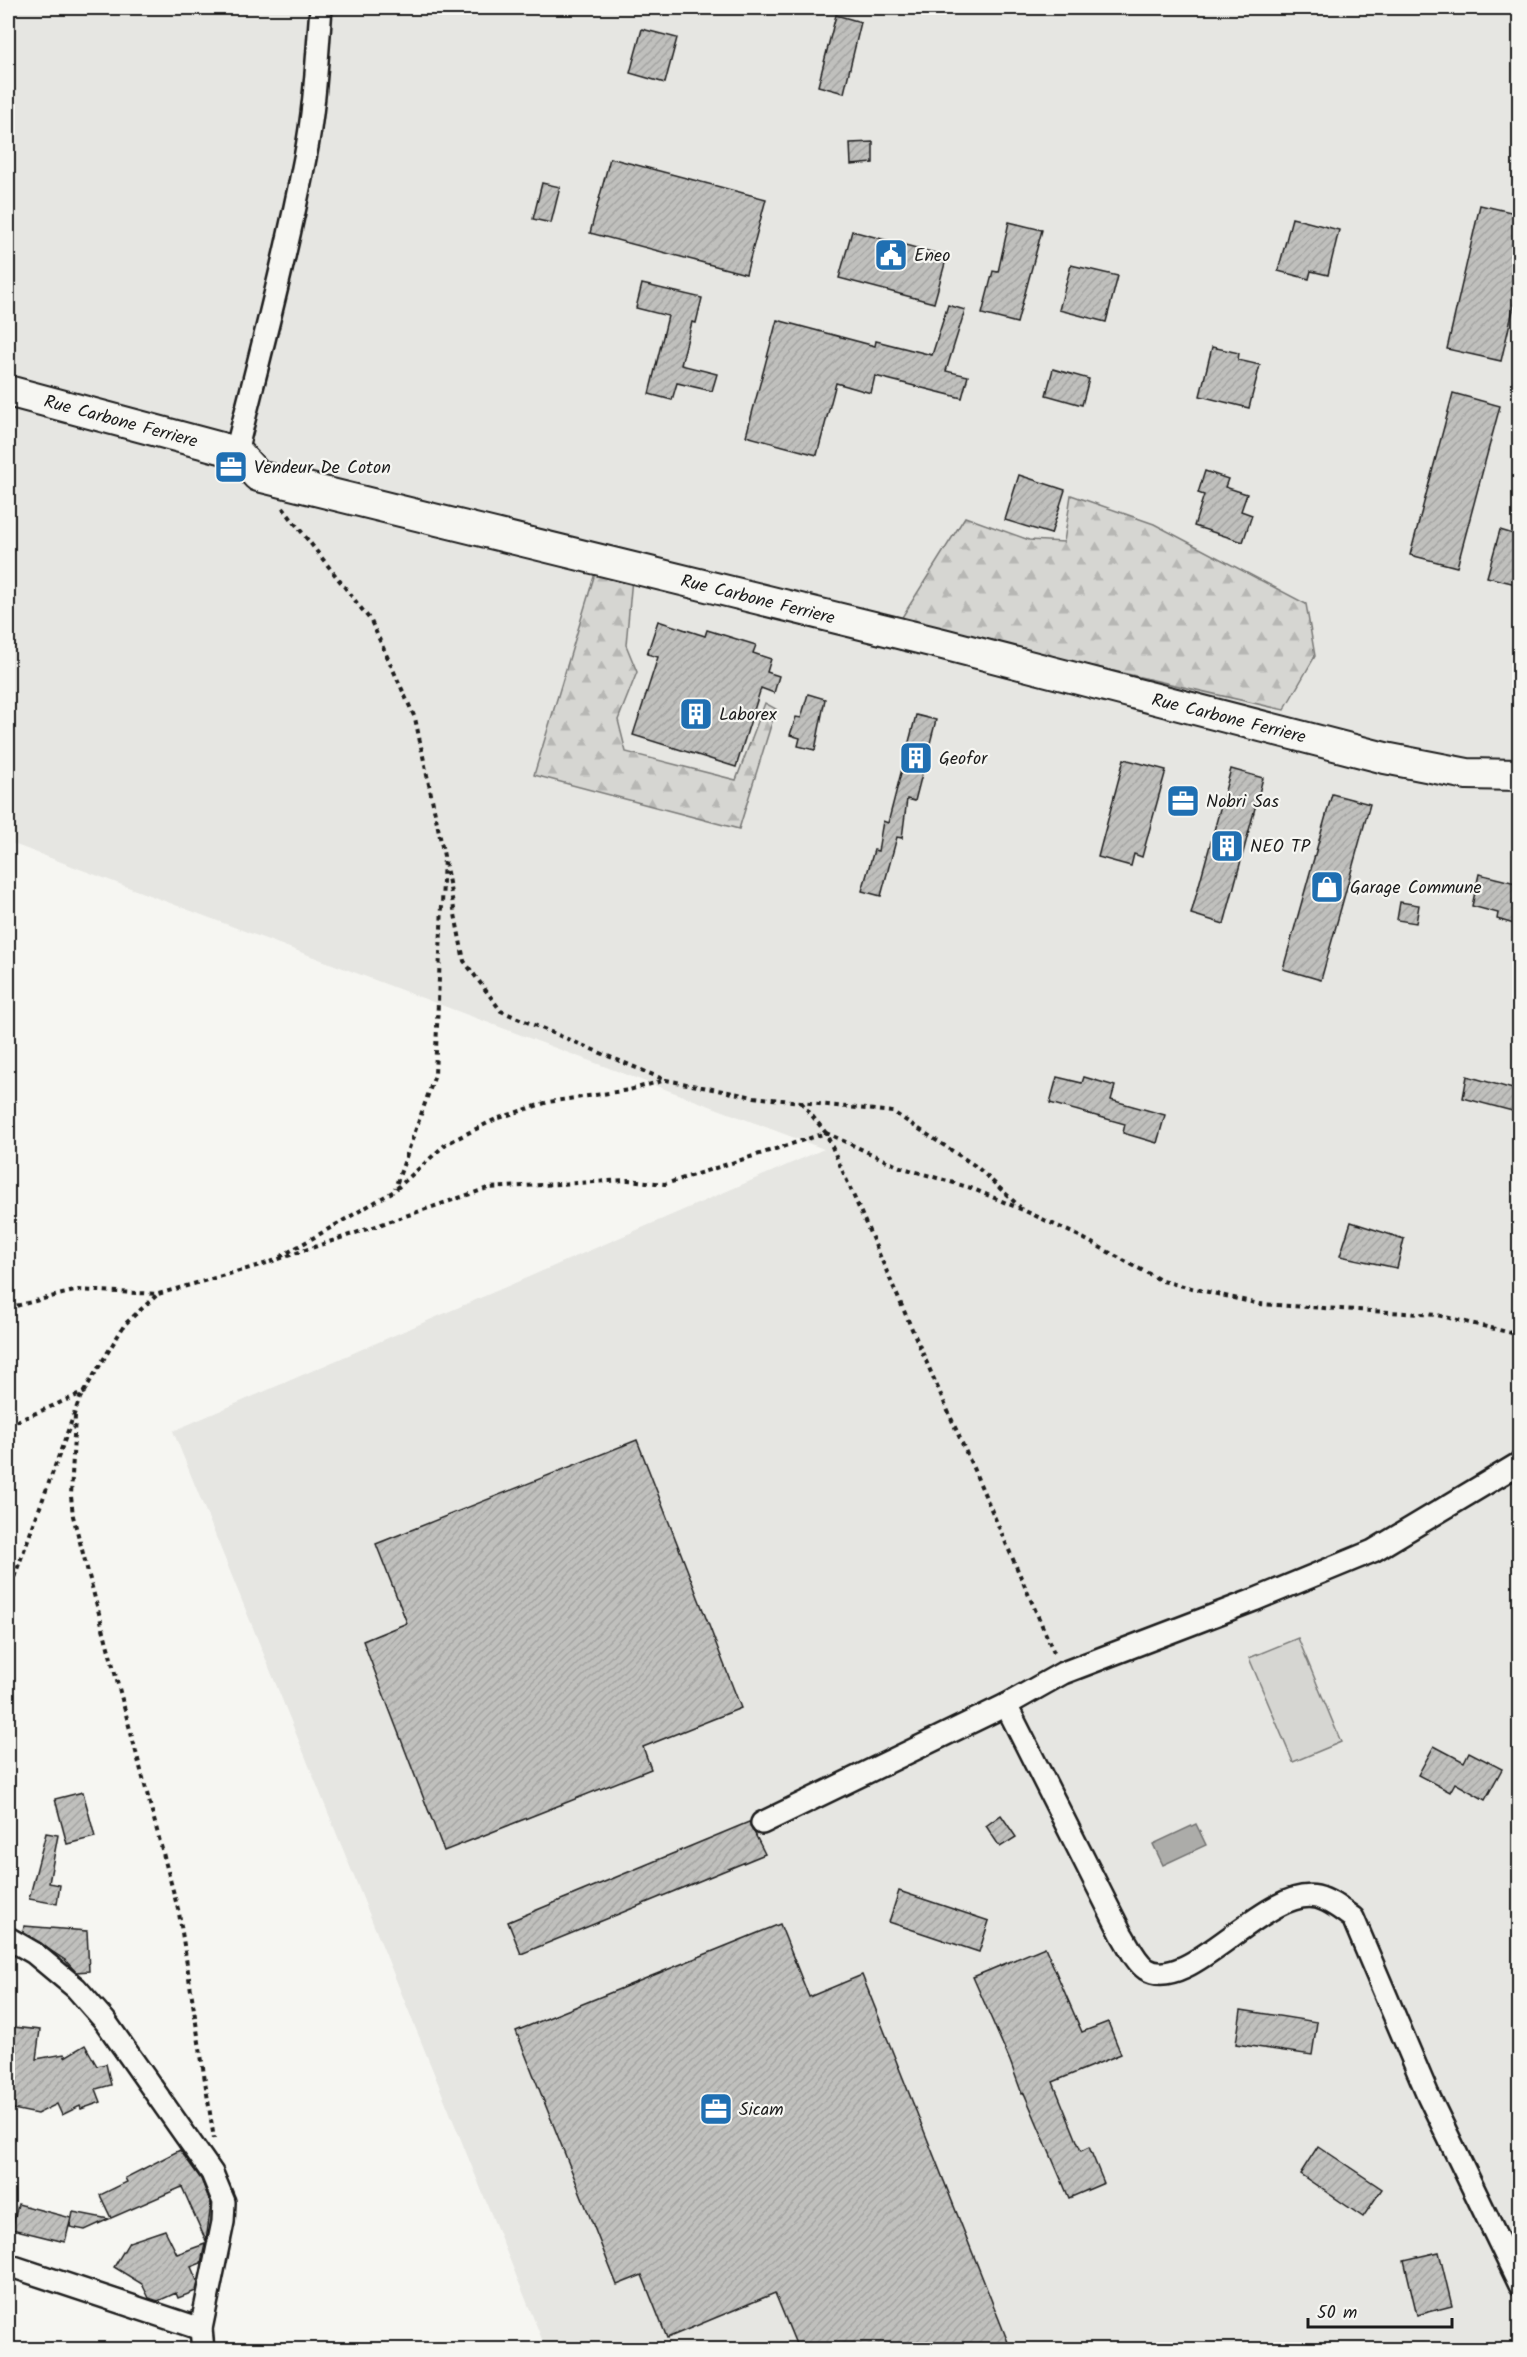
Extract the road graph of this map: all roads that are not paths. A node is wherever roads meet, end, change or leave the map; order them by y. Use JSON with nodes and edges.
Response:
{"nodes":[{"id":1,"x":321,"y":8,"type":"edge"},
{"id":2,"x":8,"y":391,"type":"edge"},
{"id":3,"x":236,"y":452,"type":"junction"},
{"id":4,"x":1520,"y":775,"type":"edge"},
{"id":5,"x":1520,"y":1463,"type":"edge"},
{"id":6,"x":1006,"y":1704,"type":"junction"},
{"id":7,"x":762,"y":1823,"type":"dead end"},
{"id":8,"x":8,"y":1938,"type":"edge"},
{"id":9,"x":8,"y":2265,"type":"edge"},
{"id":10,"x":1520,"y":2285,"type":"edge"},
{"id":11,"x":202,"y":2339,"type":"edge"}],
"edges":[{"from":1,"to":3,"type":"street"},
{"from":2,"to":3,"type":"street","name":"Rue Carbone Ferriere"},
{"from":3,"to":4,"type":"street","name":"Rue Carbone Ferriere"},
{"from":5,"to":6,"type":"street"},
{"from":6,"to":7,"type":"street"},
{"from":6,"to":10,"type":"street"},
{"from":8,"to":11,"type":"street"},
{"from":9,"to":11,"type":"street"}]}
